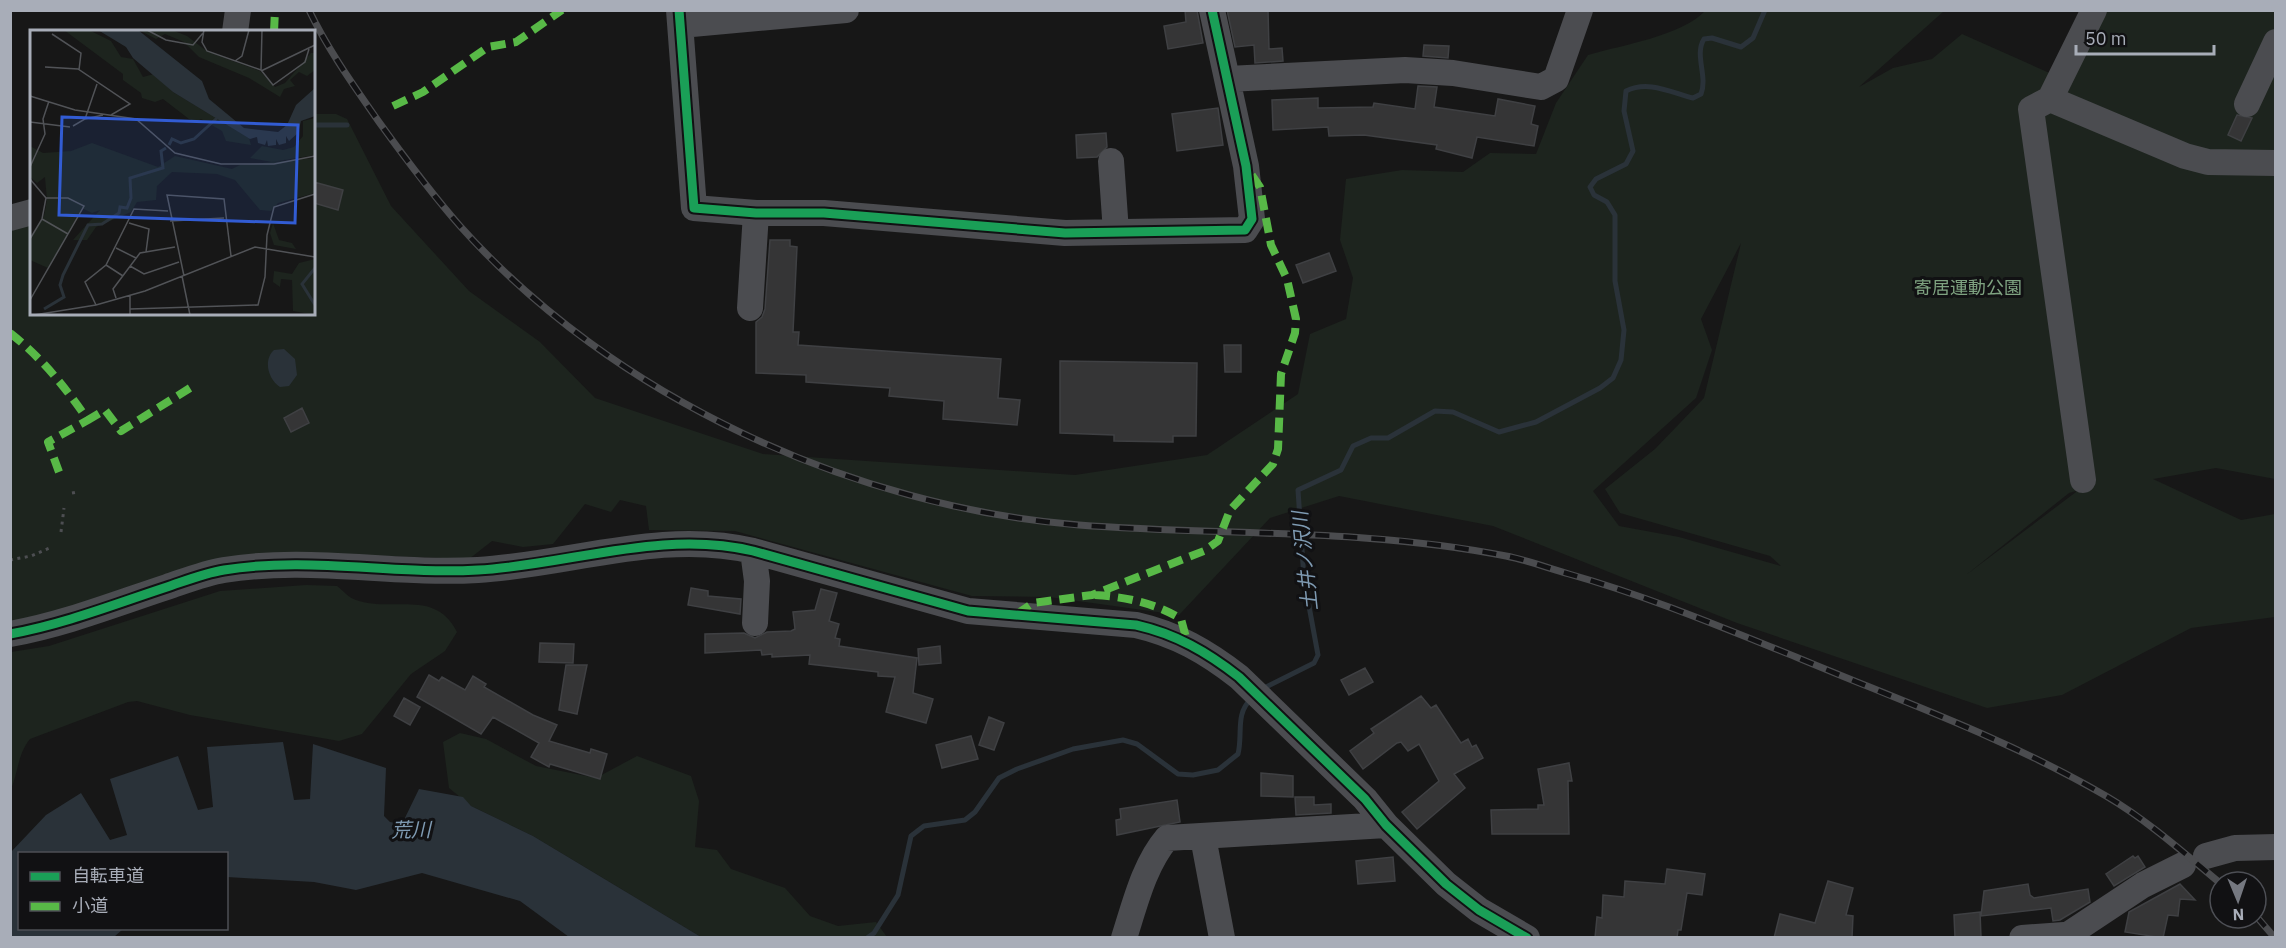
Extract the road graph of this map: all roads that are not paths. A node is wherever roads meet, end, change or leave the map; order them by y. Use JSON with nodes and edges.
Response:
{"nodes":[{"id":1,"x":238,"y":10,"type":"edge"},
{"id":2,"x":846,"y":10,"type":"edge"},
{"id":3,"x":1212,"y":10,"type":"edge"},
{"id":4,"x":1580,"y":10,"type":"edge"},
{"id":5,"x":2094,"y":10,"type":"edge"},
{"id":6,"x":680,"y":18,"type":"edge"},
{"id":7,"x":235,"y":30,"type":"edge"},
{"id":8,"x":2276,"y":42,"type":"edge"},
{"id":9,"x":1228,"y":78,"type":"junction"},
{"id":10,"x":2050,"y":99,"type":"junction"},
{"id":11,"x":2247,"y":104,"type":"dead end"},
{"id":12,"x":1111,"y":161,"type":"dead end"},
{"id":13,"x":2276,"y":163,"type":"edge"},
{"id":14,"x":30,"y":213,"type":"edge"},
{"id":15,"x":756,"y":213,"type":"junction"},
{"id":16,"x":10,"y":218,"type":"edge"},
{"id":17,"x":1116,"y":232,"type":"junction"},
{"id":18,"x":750,"y":308,"type":"dead end"},
{"id":19,"x":2083,"y":480,"type":"dead end"},
{"id":20,"x":753,"y":551,"type":"junction"},
{"id":21,"x":755,"y":623,"type":"dead end"},
{"id":22,"x":10,"y":634,"type":"edge"},
{"id":23,"x":1386,"y":825,"type":"junction"},
{"id":24,"x":1203,"y":837,"type":"junction"},
{"id":25,"x":2276,"y":847,"type":"edge"},
{"id":26,"x":1516,"y":935,"type":"edge"},
{"id":27,"x":2063,"y":936,"type":"edge"},
{"id":28,"x":1124,"y":938,"type":"edge"},
{"id":29,"x":1222,"y":938,"type":"edge"},
{"id":30,"x":2022,"y":938,"type":"edge"}],
"edges":[{"from":1,"to":7,"type":"street"},
{"from":2,"to":6,"type":"street"},
{"from":3,"to":9,"type":"street"},
{"from":4,"to":9,"type":"street"},
{"from":5,"to":10,"type":"street"},
{"from":6,"to":15,"type":"street"},
{"from":8,"to":11,"type":"street"},
{"from":9,"to":17,"type":"street"},
{"from":10,"to":13,"type":"street"},
{"from":10,"to":19,"type":"street"},
{"from":12,"to":17,"type":"street"},
{"from":14,"to":16,"type":"street"},
{"from":15,"to":17,"type":"street"},
{"from":15,"to":18,"type":"street"},
{"from":20,"to":21,"type":"street"},
{"from":20,"to":22,"type":"street"},
{"from":20,"to":23,"type":"street"},
{"from":23,"to":24,"type":"street"},
{"from":23,"to":26,"type":"street"},
{"from":24,"to":28,"type":"street"},
{"from":24,"to":29,"type":"street"},
{"from":25,"to":27,"type":"street"},
{"from":27,"to":30,"type":"street"}]}
